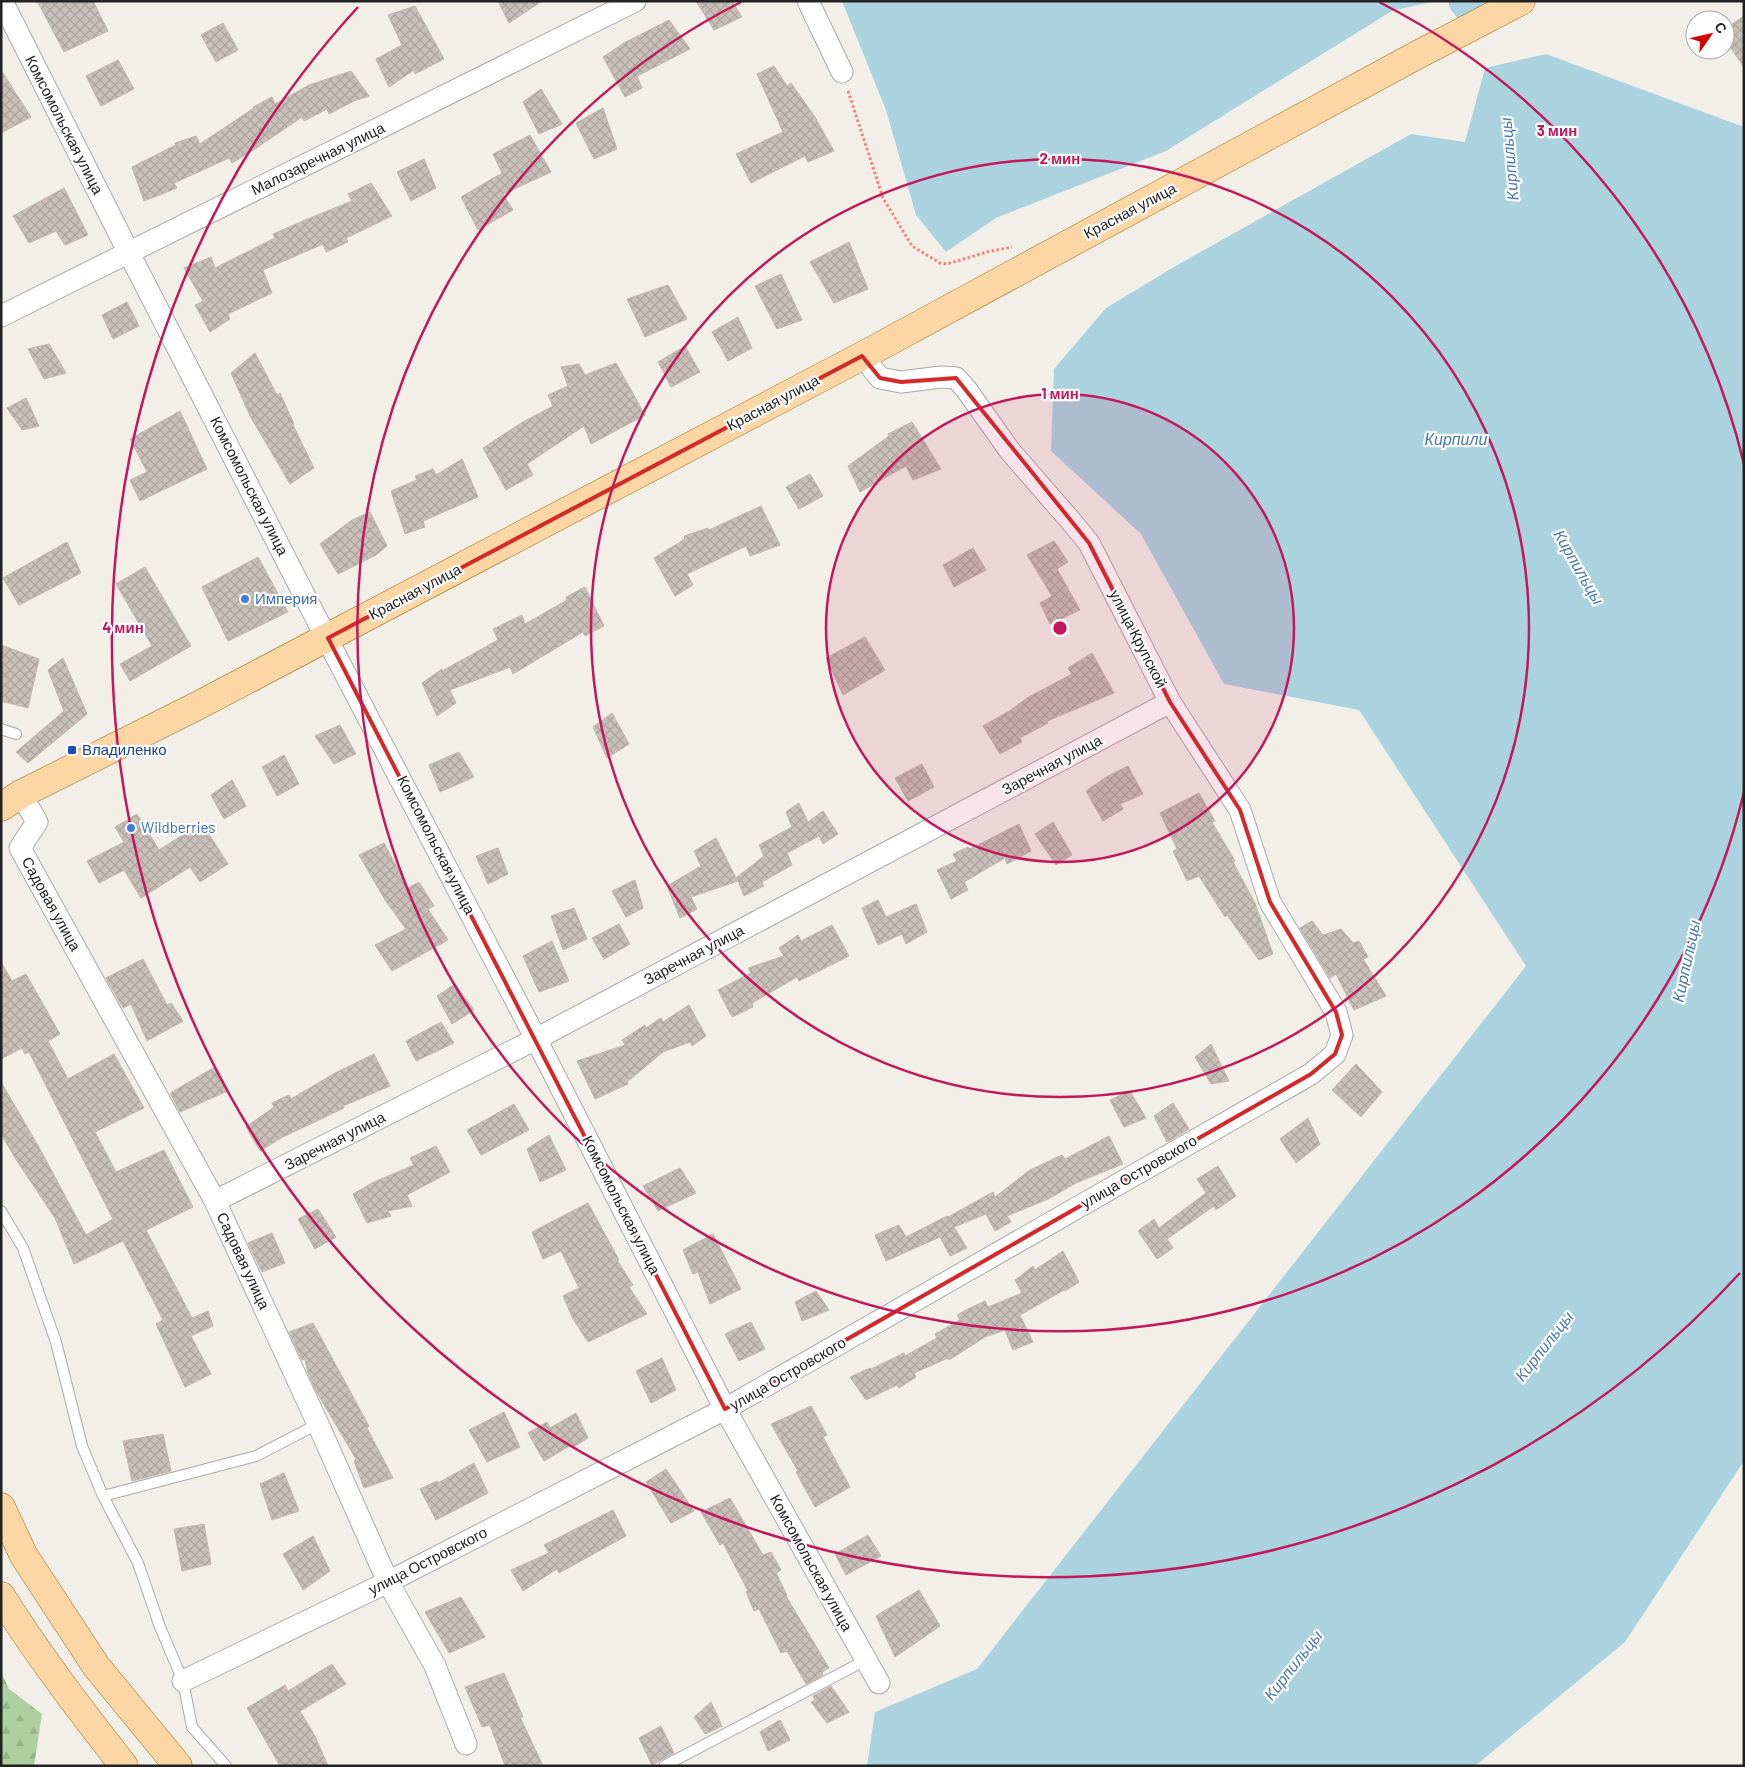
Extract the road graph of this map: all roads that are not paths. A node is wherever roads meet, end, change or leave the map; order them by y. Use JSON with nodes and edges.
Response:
{"nodes":[{"id":1,"x":2,"y":1,"type":"edge"},
{"id":2,"x":635,"y":1,"type":"edge"},
{"id":3,"x":808,"y":1,"type":"edge"},
{"id":4,"x":1521,"y":1,"type":"edge"},
{"id":5,"x":842,"y":72,"type":"road end"},
{"id":6,"x":129,"y":253,"type":"junction"},
{"id":7,"x":1,"y":316,"type":"edge"},
{"id":8,"x":862,"y":356,"type":"junction"},
{"id":9,"x":328,"y":638,"type":"junction"},
{"id":10,"x":1170,"y":702,"type":"junction"},
{"id":11,"x":1,"y":729,"type":"edge"},
{"id":12,"x":16,"y":734,"type":"dead end"},
{"id":13,"x":8,"y":800,"type":"edge"},
{"id":14,"x":1336,"y":1012,"type":"joint"},
{"id":15,"x":536,"y":1039,"type":"junction"},
{"id":16,"x":215,"y":1201,"type":"junction"},
{"id":17,"x":1,"y":1211,"type":"edge"},
{"id":18,"x":725,"y":1409,"type":"junction"},
{"id":19,"x":318,"y":1424,"type":"junction"},
{"id":20,"x":103,"y":1496,"type":"junction"},
{"id":21,"x":1,"y":1507,"type":"edge"},
{"id":22,"x":388,"y":1582,"type":"junction"},
{"id":23,"x":1,"y":1596,"type":"edge"},
{"id":24,"x":866,"y":1660,"type":"junction"},
{"id":25,"x":183,"y":1681,"type":"junction"},
{"id":26,"x":879,"y":1683,"type":"dead end"},
{"id":27,"x":466,"y":1744,"type":"dead end"},
{"id":28,"x":124,"y":1766,"type":"edge"},
{"id":29,"x":178,"y":1766,"type":"edge"},
{"id":30,"x":226,"y":1766,"type":"edge"},
{"id":31,"x":664,"y":1766,"type":"edge"}],
"edges":[{"from":1,"to":6,"type":"street","name":"Комсомольская улица"},
{"from":2,"to":6,"type":"street","name":"Малозаречная улица"},
{"from":3,"to":5,"type":"street"},
{"from":4,"to":8,"type":"main road","name":"Красная улица"},
{"from":6,"to":7,"type":"street","name":"Малозаречная улица"},
{"from":6,"to":9,"type":"street","name":"Комсомольская улица"},
{"from":8,"to":9,"type":"main road","name":"Красная улица"},
{"from":8,"to":10,"type":"street","name":"улица Крупской"},
{"from":9,"to":13,"type":"main road","name":"Красная улица"},
{"from":9,"to":15,"type":"street","name":"Комсомольская улица"},
{"from":10,"to":14,"type":"street","name":"улица Крупской"},
{"from":10,"to":15,"type":"street","name":"Заречная улица"},
{"from":11,"to":12,"type":"lane"},
{"from":13,"to":16,"type":"street","name":"Садовая улица"},
{"from":14,"to":18,"type":"street","name":"улица Островского"},
{"from":15,"to":16,"type":"street","name":"Заречная улица"},
{"from":15,"to":18,"type":"street","name":"Комсомольская улица"},
{"from":16,"to":19,"type":"street","name":"Садовая улица"},
{"from":17,"to":20,"type":"lane"},
{"from":18,"to":22,"type":"street","name":"улица Островского"},
{"from":18,"to":24,"type":"street","name":"Комсомольская улица"},
{"from":19,"to":20,"type":"lane"},
{"from":19,"to":22,"type":"street","name":"Садовая улица"},
{"from":20,"to":25,"type":"lane"},
{"from":21,"to":29,"type":"main road"},
{"from":22,"to":25,"type":"street","name":"улица Островского"},
{"from":22,"to":27,"type":"street","name":"Садовая улица"},
{"from":23,"to":28,"type":"main road"},
{"from":24,"to":26,"type":"street","name":"Комсомольская улица"},
{"from":24,"to":31,"type":"lane"},
{"from":25,"to":30,"type":"lane"}]}
